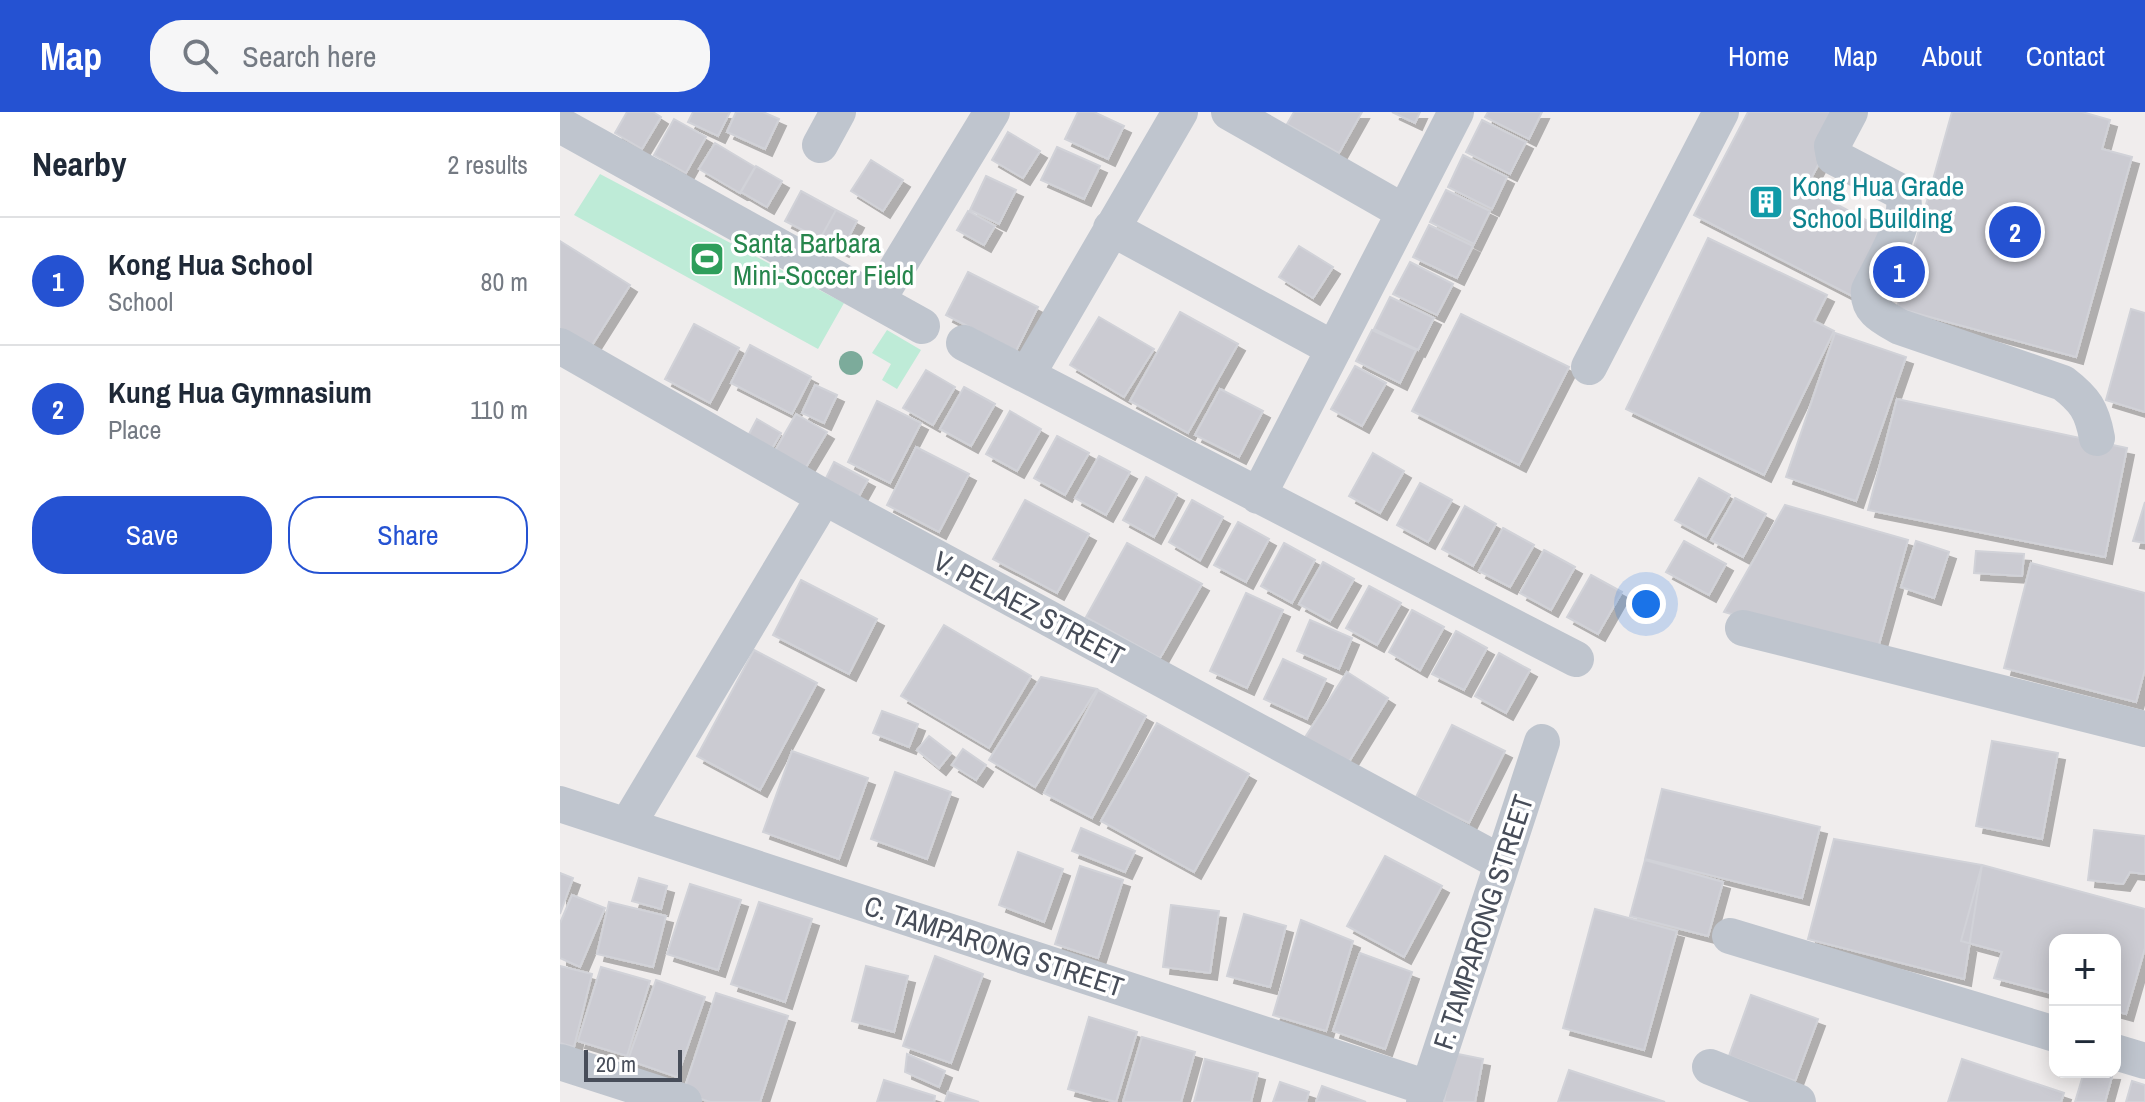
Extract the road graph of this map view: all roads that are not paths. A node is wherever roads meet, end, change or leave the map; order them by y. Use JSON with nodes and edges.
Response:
{"nodes":[{"id":1,"x":838,"y":112,"type":"edge"},
{"id":2,"x":992,"y":112,"type":"edge"},
{"id":3,"x":1180,"y":112,"type":"edge"},
{"id":4,"x":1229,"y":112,"type":"edge"},
{"id":5,"x":1456,"y":112,"type":"edge"},
{"id":6,"x":1721,"y":112,"type":"edge"},
{"id":7,"x":1850,"y":112,"type":"edge"},
{"id":8,"x":560,"y":125,"type":"edge"},
{"id":9,"x":820,"y":145,"type":"dead end"},
{"id":10,"x":1404,"y":212,"type":"junction"},
{"id":11,"x":1111,"y":228,"type":"junction"},
{"id":12,"x":877,"y":301,"type":"junction"},
{"id":13,"x":922,"y":326,"type":"dead end"},
{"id":14,"x":964,"y":343,"type":"dead end"},
{"id":15,"x":560,"y":346,"type":"edge"},
{"id":16,"x":1334,"y":349,"type":"junction"},
{"id":17,"x":1589,"y":367,"type":"dead end"},
{"id":18,"x":1027,"y":375,"type":"junction"},
{"id":19,"x":2097,"y":438,"type":"dead end"},
{"id":20,"x":1258,"y":496,"type":"junction"},
{"id":21,"x":824,"y":497,"type":"junction"},
{"id":22,"x":1743,"y":628,"type":"dead end"},
{"id":23,"x":1576,"y":659,"type":"dead end"},
{"id":24,"x":2145,"y":729,"type":"edge"},
{"id":25,"x":1542,"y":742,"type":"dead end"},
{"id":26,"x":560,"y":804,"type":"edge"},
{"id":27,"x":627,"y":826,"type":"junction"},
{"id":28,"x":1502,"y":863,"type":"junction"},
{"id":29,"x":1730,"y":936,"type":"dead end"},
{"id":30,"x":2049,"y":1032,"type":"edge"},
{"id":31,"x":2121,"y":1054,"type":"edge"},
{"id":32,"x":2145,"y":1061,"type":"edge"},
{"id":33,"x":560,"y":1062,"type":"edge"},
{"id":34,"x":1710,"y":1067,"type":"dead end"},
{"id":35,"x":1426,"y":1095,"type":"edge"},
{"id":36,"x":684,"y":1102,"type":"edge"},
{"id":37,"x":1798,"y":1102,"type":"edge"}],
"edges":[{"from":1,"to":9,"type":"street"},
{"from":2,"to":12,"type":"street"},
{"from":3,"to":11,"type":"street"},
{"from":4,"to":10,"type":"street"},
{"from":5,"to":10,"type":"street"},
{"from":6,"to":17,"type":"street"},
{"from":7,"to":19,"type":"street"},
{"from":8,"to":12,"type":"street"},
{"from":10,"to":16,"type":"street"},
{"from":11,"to":16,"type":"street"},
{"from":11,"to":18,"type":"street"},
{"from":12,"to":13,"type":"street"},
{"from":14,"to":18,"type":"street"},
{"from":15,"to":21,"type":"street","name":"V. PELAEZ STREET"},
{"from":16,"to":20,"type":"street"},
{"from":18,"to":20,"type":"street"},
{"from":20,"to":23,"type":"street"},
{"from":21,"to":27,"type":"street"},
{"from":21,"to":28,"type":"street","name":"V. PELAEZ STREET"},
{"from":22,"to":24,"type":"street"},
{"from":25,"to":28,"type":"street","name":"F. TAMPARONG STREET"},
{"from":26,"to":27,"type":"street","name":"C. TAMPARONG STREET"},
{"from":27,"to":35,"type":"street","name":"C. TAMPARONG STREET"},
{"from":28,"to":35,"type":"street","name":"F. TAMPARONG STREET"},
{"from":29,"to":30,"type":"street"},
{"from":31,"to":32,"type":"street"},
{"from":33,"to":36,"type":"street"},
{"from":34,"to":37,"type":"street"}]}
